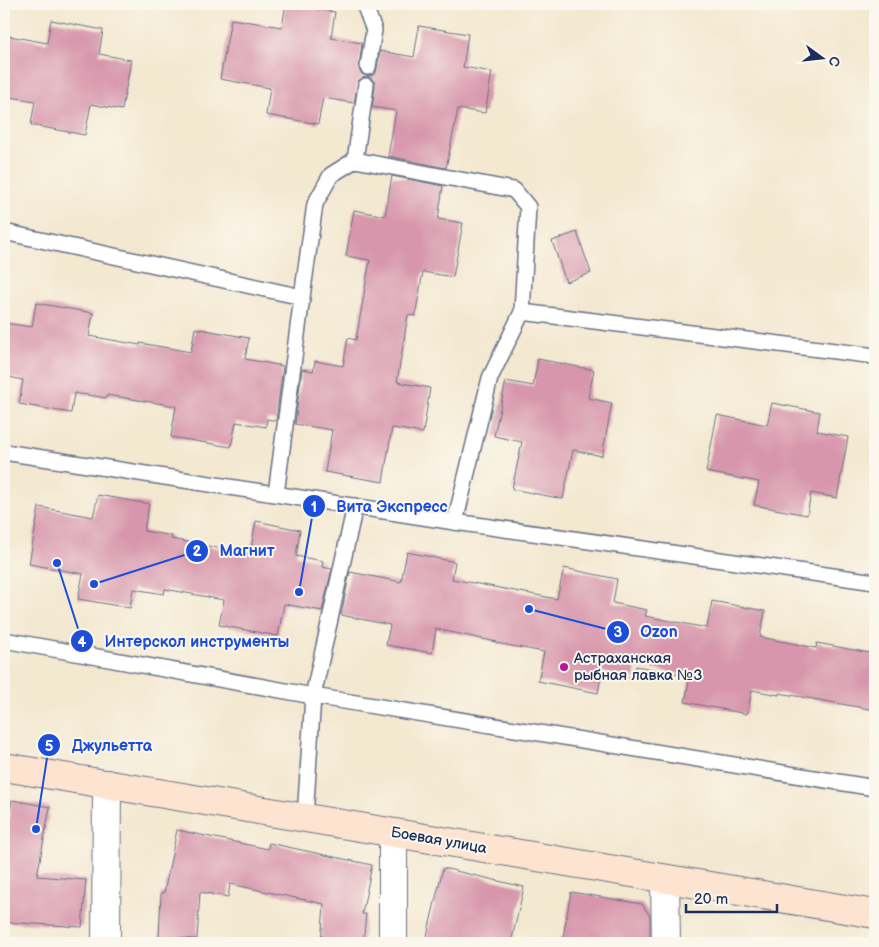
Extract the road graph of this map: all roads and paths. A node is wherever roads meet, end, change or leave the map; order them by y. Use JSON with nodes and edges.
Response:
{"nodes":[{"id":1,"x":364,"y":4,"type":"edge"},
{"id":2,"x":368,"y":67,"type":"dead end"},
{"id":3,"x":366,"y":86,"type":"dead end"},
{"id":4,"x":355,"y":160,"type":"junction"},
{"id":5,"x":4,"y":232,"type":"edge"},
{"id":6,"x":302,"y":297,"type":"junction"},
{"id":7,"x":522,"y":312,"type":"junction"},
{"id":8,"x":875,"y":356,"type":"edge"},
{"id":9,"x":4,"y":452,"type":"edge"},
{"id":10,"x":276,"y":494,"type":"junction"},
{"id":11,"x":355,"y":506,"type":"junction"},
{"id":12,"x":455,"y":522,"type":"junction"},
{"id":13,"x":875,"y":582,"type":"edge"},
{"id":14,"x":4,"y":640,"type":"edge"},
{"id":15,"x":313,"y":696,"type":"junction"},
{"id":16,"x":4,"y":767,"type":"edge"},
{"id":17,"x":107,"y":784,"type":"junction"},
{"id":18,"x":875,"y":788,"type":"edge"},
{"id":19,"x":306,"y":818,"type":"junction"},
{"id":20,"x":393,"y":832,"type":"junction"},
{"id":21,"x":665,"y":879,"type":"junction"},
{"id":22,"x":875,"y":914,"type":"edge"},
{"id":23,"x":106,"y":943,"type":"edge"},
{"id":24,"x":393,"y":943,"type":"edge"},
{"id":25,"x":666,"y":943,"type":"edge"}],
"edges":[{"from":1,"to":2,"type":"lane"},
{"from":3,"to":4,"type":"lane"},
{"from":4,"to":6,"type":"lane"},
{"from":4,"to":7,"type":"lane"},
{"from":5,"to":6,"type":"lane"},
{"from":6,"to":10,"type":"lane"},
{"from":7,"to":8,"type":"lane"},
{"from":7,"to":12,"type":"lane"},
{"from":9,"to":10,"type":"lane"},
{"from":10,"to":11,"type":"lane"},
{"from":11,"to":12,"type":"lane"},
{"from":11,"to":15,"type":"lane"},
{"from":12,"to":13,"type":"lane"},
{"from":14,"to":15,"type":"lane"},
{"from":15,"to":18,"type":"lane"},
{"from":15,"to":19,"type":"lane"},
{"from":16,"to":17,"type":"main road","name":"Боевая улица"},
{"from":17,"to":19,"type":"main road","name":"Боевая улица"},
{"from":17,"to":23,"type":"street"},
{"from":19,"to":20,"type":"main road","name":"Боевая улица"},
{"from":20,"to":21,"type":"main road","name":"Боевая улица"},
{"from":20,"to":24,"type":"street"},
{"from":21,"to":22,"type":"main road","name":"Боевая улица"},
{"from":21,"to":25,"type":"street"}]}
